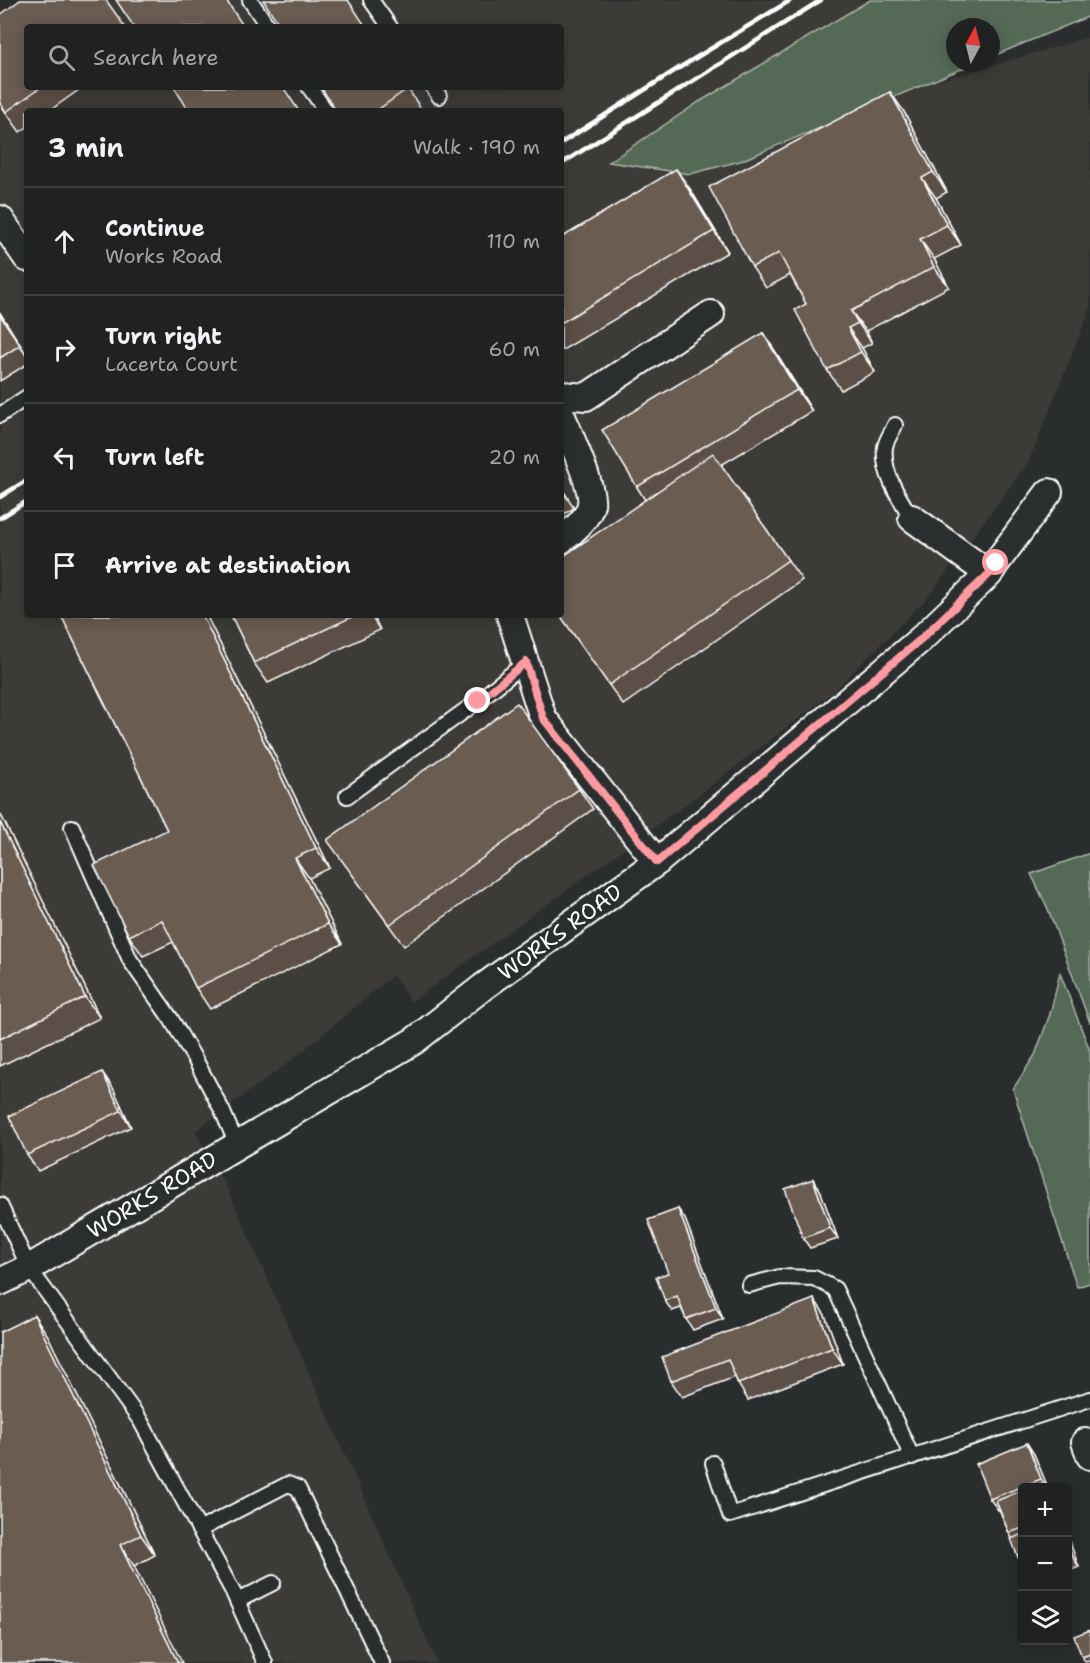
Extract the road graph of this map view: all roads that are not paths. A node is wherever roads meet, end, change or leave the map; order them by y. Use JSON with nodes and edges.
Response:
{"nodes":[{"id":1,"x":250,"y":0,"type":"edge"},
{"id":2,"x":371,"y":0,"type":"edge"},
{"id":3,"x":266,"y":24,"type":"edge"},
{"id":4,"x":388,"y":24,"type":"edge"},
{"id":5,"x":311,"y":90,"type":"edge"},
{"id":6,"x":324,"y":108,"type":"edge"},
{"id":7,"x":0,"y":219,"type":"edge"},
{"id":8,"x":24,"y":254,"type":"edge"},
{"id":9,"x":711,"y":314,"type":"dead end"},
{"id":10,"x":564,"y":395,"type":"edge"},
{"id":11,"x":24,"y":399,"type":"edge"},
{"id":12,"x":0,"y":415,"type":"edge"},
{"id":13,"x":564,"y":422,"type":"edge"},
{"id":14,"x":895,"y":425,"type":"dead end"},
{"id":15,"x":1049,"y":492,"type":"dead end"},
{"id":16,"x":912,"y":518,"type":"joint"},
{"id":17,"x":564,"y":538,"type":"edge"},
{"id":18,"x":989,"y":574,"type":"junction"},
{"id":19,"x":511,"y":618,"type":"edge"},
{"id":20,"x":526,"y":662,"type":"junction"},
{"id":21,"x":347,"y":795,"type":"dead end"},
{"id":22,"x":72,"y":827,"type":"dead end"},
{"id":23,"x":657,"y":862,"type":"junction"},
{"id":24,"x":237,"y":1145,"type":"junction"},
{"id":25,"x":0,"y":1205,"type":"edge"},
{"id":26,"x":29,"y":1268,"type":"junction"},
{"id":27,"x":0,"y":1282,"type":"edge"},
{"id":28,"x":749,"y":1286,"type":"dead end"},
{"id":29,"x":1090,"y":1399,"type":"edge"},
{"id":30,"x":912,"y":1457,"type":"junction"},
{"id":31,"x":713,"y":1463,"type":"dead end"},
{"id":32,"x":199,"y":1530,"type":"junction"},
{"id":33,"x":273,"y":1583,"type":"dead end"},
{"id":34,"x":237,"y":1601,"type":"junction"},
{"id":35,"x":265,"y":1663,"type":"edge"},
{"id":36,"x":382,"y":1663,"type":"edge"}],
"edges":[{"from":1,"to":3,"type":"lane"},
{"from":2,"to":4,"type":"lane"},
{"from":5,"to":6,"type":"lane"},
{"from":7,"to":8,"type":"street"},
{"from":9,"to":10,"type":"street"},
{"from":11,"to":12,"type":"lane"},
{"from":13,"to":17,"type":"street"},
{"from":14,"to":16,"type":"lane"},
{"from":15,"to":18,"type":"street","name":"WORKS ROAD"},
{"from":16,"to":18,"type":"street"},
{"from":18,"to":23,"type":"street","name":"WORKS ROAD"},
{"from":19,"to":20,"type":"street"},
{"from":20,"to":21,"type":"lane"},
{"from":20,"to":23,"type":"street"},
{"from":22,"to":24,"type":"lane"},
{"from":23,"to":24,"type":"street","name":"WORKS ROAD"},
{"from":24,"to":26,"type":"street","name":"WORKS ROAD"},
{"from":25,"to":26,"type":"lane"},
{"from":26,"to":27,"type":"street","name":"WORKS ROAD"},
{"from":26,"to":32,"type":"lane"},
{"from":28,"to":30,"type":"lane"},
{"from":29,"to":30,"type":"lane"},
{"from":30,"to":31,"type":"lane"},
{"from":32,"to":34,"type":"lane"},
{"from":32,"to":36,"type":"lane"},
{"from":33,"to":34,"type":"lane"},
{"from":34,"to":35,"type":"lane"}]}
